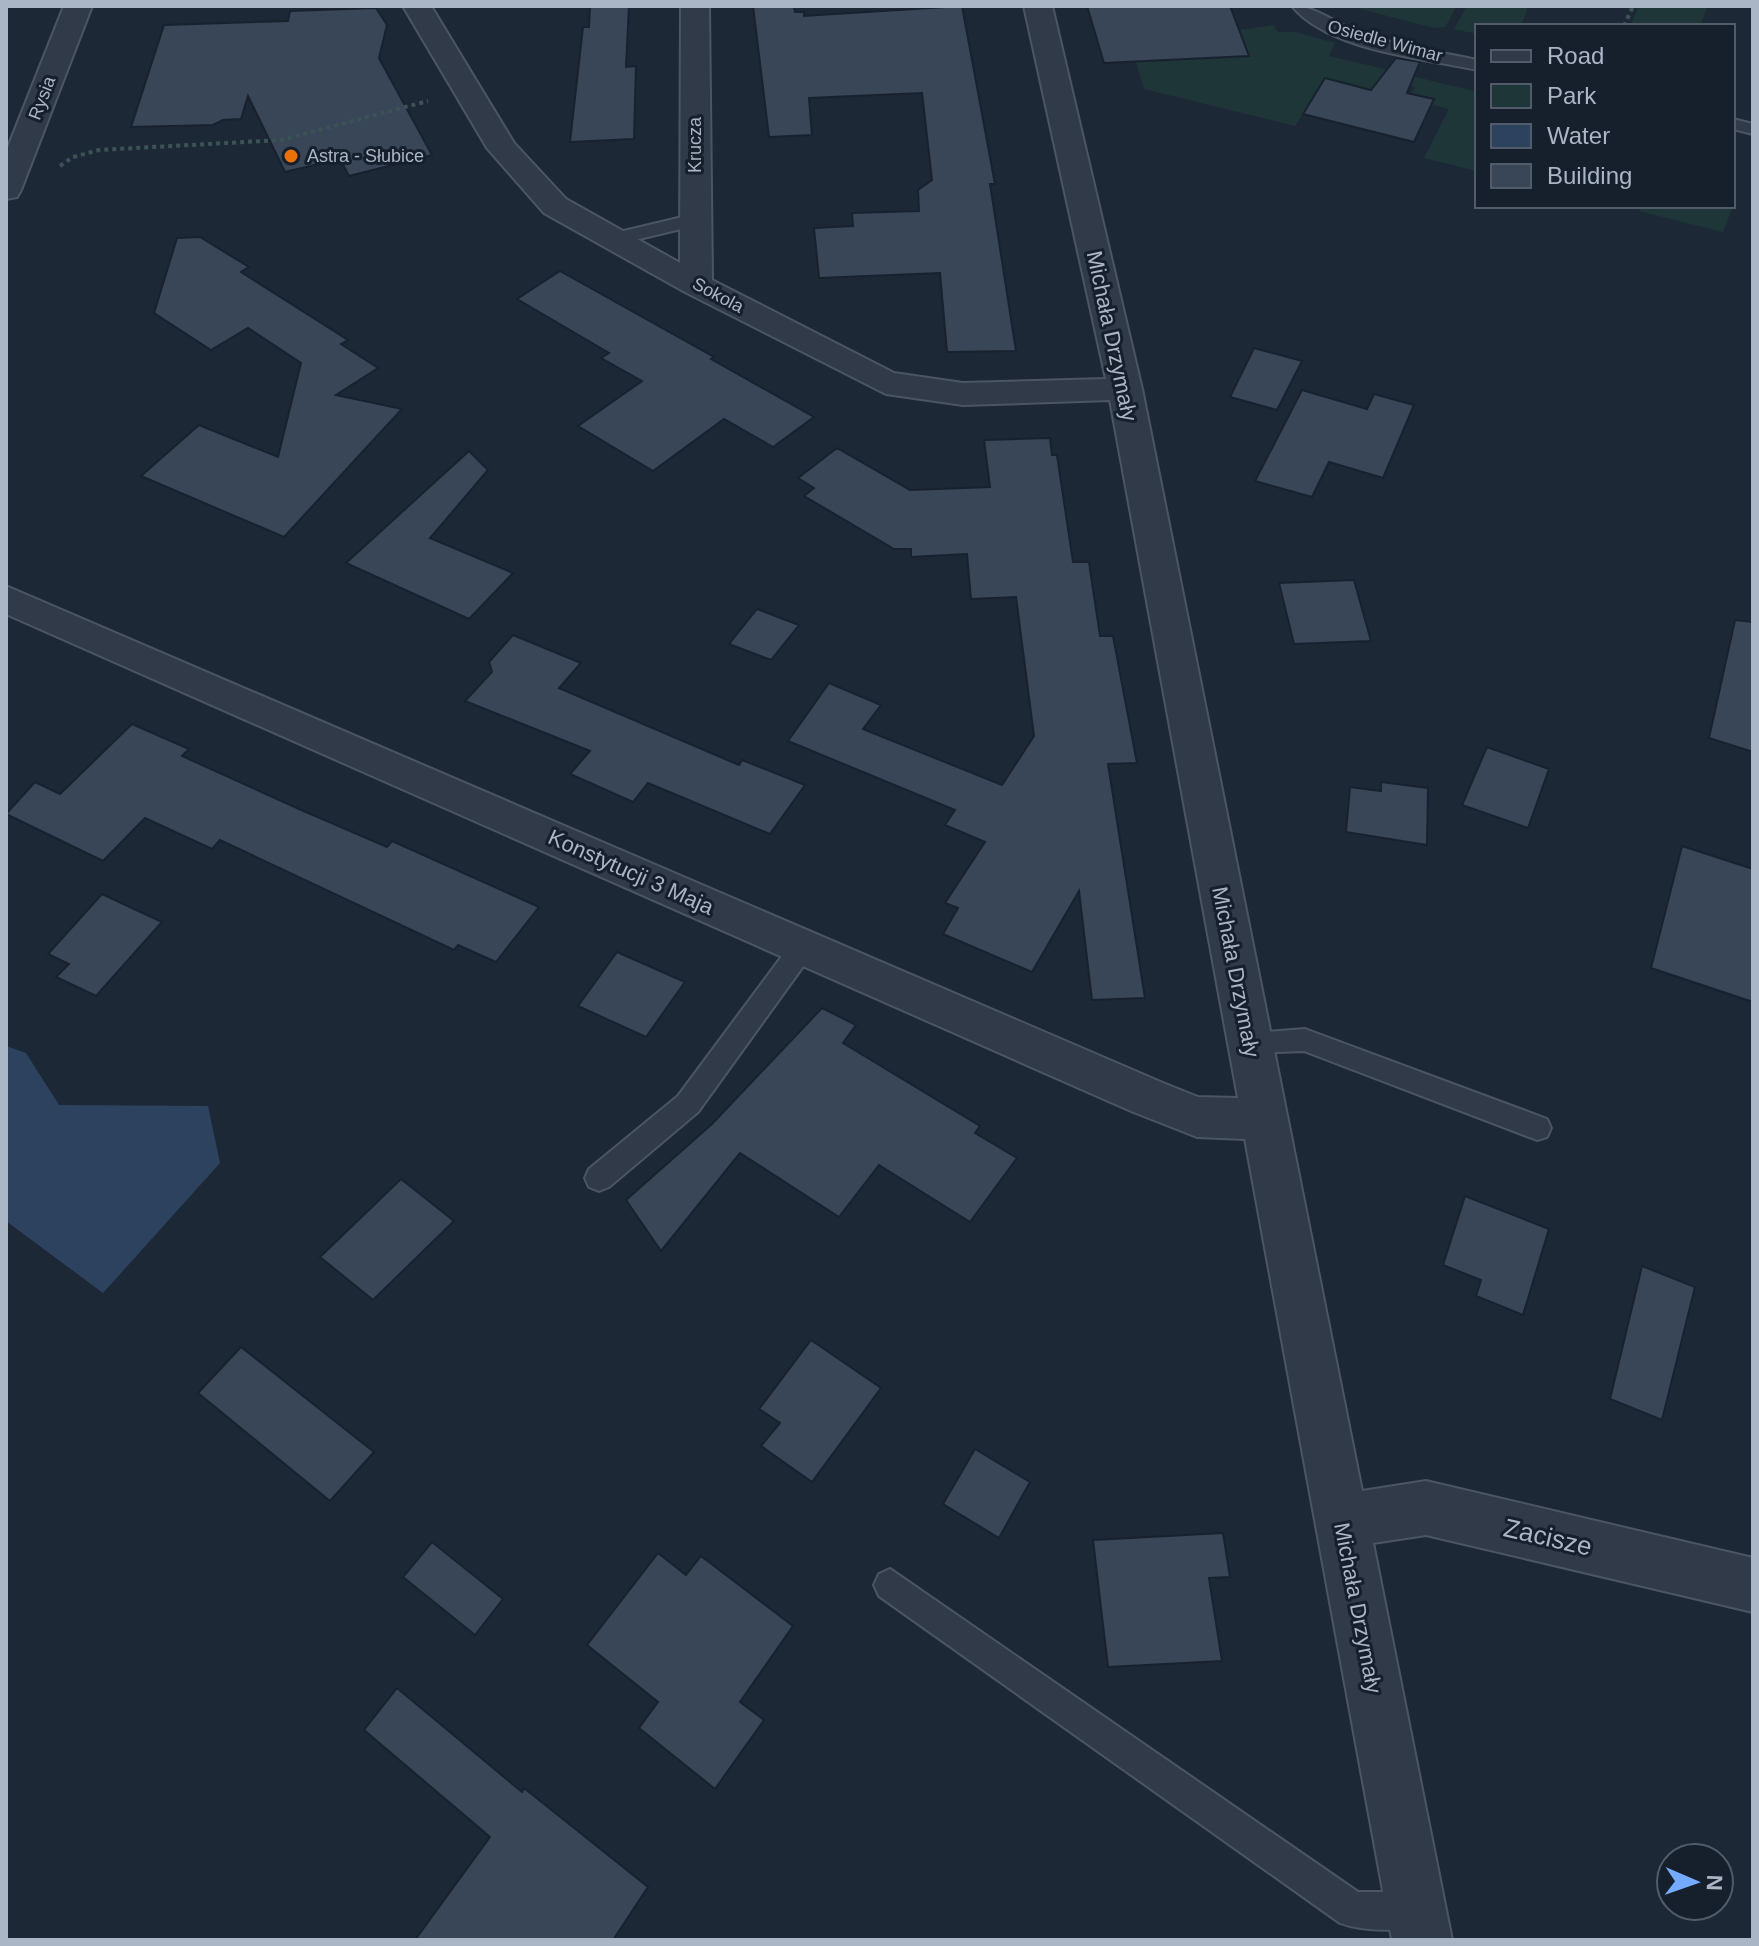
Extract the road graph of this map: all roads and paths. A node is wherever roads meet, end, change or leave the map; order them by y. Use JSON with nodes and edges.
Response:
{"nodes":[{"id":1,"x":78,"y":6,"type":"edge"},
{"id":2,"x":417,"y":6,"type":"edge"},
{"id":3,"x":695,"y":6,"type":"edge"},
{"id":4,"x":1038,"y":6,"type":"edge"},
{"id":5,"x":1300,"y":6,"type":"edge"},
{"id":6,"x":1475,"y":65,"type":"edge"},
{"id":7,"x":469,"y":93,"type":"junction"},
{"id":8,"x":50,"y":173,"type":"dead end"},
{"id":9,"x":6,"y":190,"type":"edge"},
{"id":10,"x":695,"y":220,"type":"junction"},
{"id":11,"x":614,"y":239,"type":"junction"},
{"id":12,"x":696,"y":285,"type":"junction"},
{"id":13,"x":1125,"y":389,"type":"junction"},
{"id":14,"x":6,"y":599,"type":"edge"},
{"id":15,"x":803,"y":947,"type":"junction"},
{"id":16,"x":1249,"y":1042,"type":"junction"},
{"id":17,"x":1262,"y":1119,"type":"junction"},
{"id":18,"x":1537,"y":1128,"type":"dead end"},
{"id":19,"x":599,"y":1178,"type":"dead end"},
{"id":20,"x":1341,"y":1521,"type":"junction"},
{"id":21,"x":890,"y":1585,"type":"dead end"},
{"id":22,"x":1753,"y":1585,"type":"edge"},
{"id":23,"x":1419,"y":1925,"type":"edge"}],
"edges":[{"from":1,"to":9,"type":"street","name":"Rysia"},
{"from":2,"to":7,"type":"street","name":"Sokola"},
{"from":3,"to":10,"type":"street","name":"Krucza"},
{"from":4,"to":13,"type":"street","name":"Michała Drzymały"},
{"from":5,"to":6,"type":"lane","name":"Osiedle Wimar"},
{"from":7,"to":8,"type":"path"},
{"from":7,"to":11,"type":"street","name":"Sokola"},
{"from":10,"to":11,"type":"lane"},
{"from":10,"to":12,"type":"street","name":"Krucza"},
{"from":11,"to":12,"type":"street","name":"Sokola"},
{"from":12,"to":13,"type":"street","name":"Sokola"},
{"from":13,"to":16,"type":"street","name":"Michała Drzymały"},
{"from":14,"to":15,"type":"street","name":"Konstytucji 3 Maja"},
{"from":15,"to":17,"type":"street","name":"Konstytucji 3 Maja"},
{"from":15,"to":19,"type":"lane"},
{"from":16,"to":17,"type":"street","name":"Michała Drzymały"},
{"from":16,"to":18,"type":"lane"},
{"from":17,"to":20,"type":"street","name":"Michała Drzymały"},
{"from":20,"to":22,"type":"street","name":"Zacisze"},
{"from":20,"to":23,"type":"street","name":"Michała Drzymały"},
{"from":21,"to":23,"type":"lane"}]}
